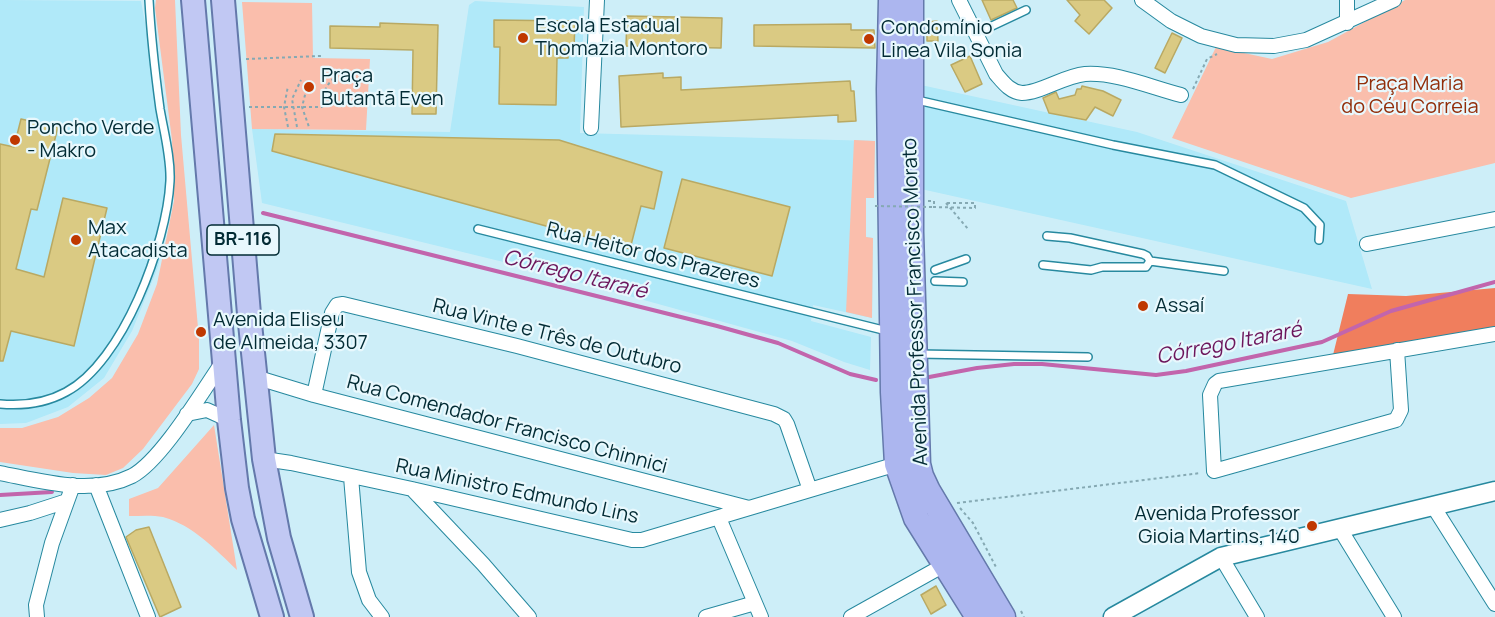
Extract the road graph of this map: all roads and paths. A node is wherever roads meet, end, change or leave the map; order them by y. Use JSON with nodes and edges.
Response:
{"nodes":[{"id":1,"x":149,"y":0,"type":"edge"},
{"id":2,"x":192,"y":0,"type":"edge"},
{"id":3,"x":223,"y":0,"type":"edge"},
{"id":4,"x":597,"y":0,"type":"edge"},
{"id":5,"x":891,"y":0,"type":"edge"},
{"id":6,"x":911,"y":0,"type":"edge"},
{"id":7,"x":959,"y":0,"type":"edge"},
{"id":8,"x":1142,"y":0,"type":"edge"},
{"id":9,"x":1347,"y":0,"type":"edge"},
{"id":10,"x":1394,"y":0,"type":"edge"},
{"id":11,"x":1026,"y":10,"type":"dead end"},
{"id":12,"x":1347,"y":23,"type":"junction"},
{"id":13,"x":975,"y":34,"type":"junction"},
{"id":14,"x":1236,"y":45,"type":"junction"},
{"id":15,"x":321,"y":56,"type":"dead end"},
{"id":16,"x":240,"y":59,"type":"dead end"},
{"id":17,"x":337,"y":76,"type":"dead end"},
{"id":18,"x":301,"y":80,"type":"dead end"},
{"id":19,"x":308,"y":83,"type":"dead end"},
{"id":20,"x":288,"y":86,"type":"dead end"},
{"id":21,"x":1180,"y":95,"type":"joint"},
{"id":22,"x":911,"y":99,"type":"junction"},
{"id":23,"x":243,"y":107,"type":"dead end"},
{"id":24,"x":284,"y":107,"type":"junction"},
{"id":25,"x":292,"y":107,"type":"junction"},
{"id":26,"x":302,"y":107,"type":"junction"},
{"id":27,"x":288,"y":127,"type":"dead end"},
{"id":28,"x":297,"y":127,"type":"dead end"},
{"id":29,"x":309,"y":127,"type":"dead end"},
{"id":30,"x":591,"y":128,"type":"dead end"},
{"id":31,"x":933,"y":202,"type":"dead end"},
{"id":32,"x":875,"y":206,"type":"dead end"},
{"id":33,"x":933,"y":207,"type":"junction"},
{"id":34,"x":1495,"y":219,"type":"edge"},
{"id":35,"x":478,"y":229,"type":"dead end"},
{"id":36,"x":968,"y":229,"type":"dead end"},
{"id":37,"x":1047,"y":236,"type":"dead end"},
{"id":38,"x":1319,"y":240,"type":"dead end"},
{"id":39,"x":1367,"y":243,"type":"dead end"},
{"id":40,"x":966,"y":259,"type":"dead end"},
{"id":41,"x":1150,"y":261,"type":"junction"},
{"id":42,"x":1043,"y":264,"type":"dead end"},
{"id":43,"x":935,"y":270,"type":"dead end"},
{"id":44,"x":1224,"y":271,"type":"dead end"},
{"id":45,"x":935,"y":281,"type":"dead end"},
{"id":46,"x":963,"y":282,"type":"dead end"},
{"id":47,"x":892,"y":333,"type":"junction"},
{"id":48,"x":1495,"y":338,"type":"edge"},
{"id":49,"x":1397,"y":350,"type":"junction"},
{"id":50,"x":915,"y":354,"type":"junction"},
{"id":51,"x":1088,"y":357,"type":"dead end"},
{"id":52,"x":225,"y":360,"type":"junction"},
{"id":53,"x":255,"y":377,"type":"junction"},
{"id":54,"x":314,"y":395,"type":"junction"},
{"id":55,"x":0,"y":404,"type":"edge"},
{"id":56,"x":187,"y":414,"type":"junction"},
{"id":57,"x":229,"y":420,"type":"junction"},
{"id":58,"x":264,"y":459,"type":"junction"},
{"id":59,"x":897,"y":464,"type":"junction"},
{"id":60,"x":1214,"y":471,"type":"junction"},
{"id":61,"x":0,"y":473,"type":"edge"},
{"id":62,"x":351,"y":477,"type":"junction"},
{"id":63,"x":73,"y":485,"type":"junction"},
{"id":64,"x":96,"y":485,"type":"junction"},
{"id":65,"x":412,"y":489,"type":"junction"},
{"id":66,"x":810,"y":490,"type":"junction"},
{"id":67,"x":1495,"y":491,"type":"edge"},
{"id":68,"x":67,"y":501,"type":"junction"},
{"id":69,"x":1433,"y":506,"type":"junction"},
{"id":70,"x":751,"y":508,"type":"junction"},
{"id":71,"x":718,"y":518,"type":"junction"},
{"id":72,"x":0,"y":520,"type":"edge"},
{"id":73,"x":1340,"y":529,"type":"junction"},
{"id":74,"x":1221,"y":557,"type":"junction"},
{"id":75,"x":946,"y":564,"type":"junction"},
{"id":76,"x":257,"y":567,"type":"junction"},
{"id":77,"x":1000,"y":574,"type":"dead end"},
{"id":78,"x":755,"y":603,"type":"junction"},
{"id":79,"x":1495,"y":604,"type":"edge"},
{"id":80,"x":1011,"y":613,"type":"edge"},
{"id":81,"x":37,"y":617,"type":"edge"},
{"id":82,"x":148,"y":617,"type":"edge"},
{"id":83,"x":272,"y":617,"type":"edge"},
{"id":84,"x":279,"y":617,"type":"edge"},
{"id":85,"x":302,"y":617,"type":"edge"},
{"id":86,"x":382,"y":617,"type":"edge"},
{"id":87,"x":529,"y":617,"type":"edge"},
{"id":88,"x":706,"y":617,"type":"edge"},
{"id":89,"x":761,"y":617,"type":"edge"},
{"id":90,"x":851,"y":617,"type":"edge"},
{"id":91,"x":978,"y":617,"type":"edge"},
{"id":92,"x":1024,"y":617,"type":"edge"},
{"id":93,"x":1113,"y":617,"type":"edge"},
{"id":94,"x":1257,"y":617,"type":"edge"},
{"id":95,"x":1394,"y":617,"type":"edge"}],
"edges":[{"from":1,"to":55,"type":"lane"},
{"from":2,"to":52,"type":"main road","number":"BR-116"},
{"from":3,"to":53,"type":"main road","number":"BR-116"},
{"from":4,"to":30,"type":"street"},
{"from":5,"to":47,"type":"highway","name":"Avenida Professor Francisco Morato"},
{"from":6,"to":22,"type":"highway","name":"Avenida Professor Francisco Morato"},
{"from":7,"to":13,"type":"street"},
{"from":8,"to":14,"type":"street"},
{"from":9,"to":12,"type":"street"},
{"from":10,"to":12,"type":"street"},
{"from":11,"to":13,"type":"lane"},
{"from":12,"to":14,"type":"street"},
{"from":13,"to":21,"type":"street"},
{"from":14,"to":21,"type":"path"},
{"from":15,"to":16,"type":"path"},
{"from":17,"to":26,"type":"path"},
{"from":18,"to":25,"type":"path"},
{"from":19,"to":26,"type":"path"},
{"from":20,"to":24,"type":"path"},
{"from":22,"to":38,"type":"lane"},
{"from":22,"to":50,"type":"highway","name":"Avenida Professor Francisco Morato"},
{"from":23,"to":24,"type":"path"},
{"from":24,"to":25,"type":"path"},
{"from":24,"to":27,"type":"path"},
{"from":25,"to":26,"type":"path"},
{"from":25,"to":28,"type":"path"},
{"from":26,"to":29,"type":"path"},
{"from":31,"to":33,"type":"path"},
{"from":32,"to":33,"type":"path","bridge":true},
{"from":33,"to":36,"type":"path"},
{"from":34,"to":39,"type":"street"},
{"from":35,"to":47,"type":"lane","name":"Rua Heitor dos Prazeres"},
{"from":37,"to":41,"type":"lane"},
{"from":40,"to":43,"type":"lane"},
{"from":41,"to":42,"type":"lane"},
{"from":41,"to":44,"type":"lane"},
{"from":45,"to":46,"type":"lane"},
{"from":47,"to":59,"type":"highway","name":"Avenida Professor Francisco Morato"},
{"from":48,"to":49,"type":"street"},
{"from":49,"to":60,"type":"street"},
{"from":49,"to":60,"type":"street"},
{"from":50,"to":51,"type":"lane"},
{"from":50,"to":80,"type":"highway","name":"Avenida Professor Francisco Morato"},
{"from":52,"to":56,"type":"street"},
{"from":52,"to":57,"type":"main road","number":"BR-116"},
{"from":53,"to":54,"type":"street","name":"Rua Comendador Francisco Chinnici"},
{"from":53,"to":58,"type":"main road","number":"BR-116"},
{"from":54,"to":66,"type":"street","name":"Rua Vinte e Três de Outubro"},
{"from":54,"to":70,"type":"street","name":"Rua Comendador Francisco Chinnici"},
{"from":56,"to":57,"type":"street"},
{"from":56,"to":64,"type":"street"},
{"from":57,"to":76,"type":"main road","number":"BR-116"},
{"from":58,"to":62,"type":"street","name":"Rua Ministro Edmundo Lins"},
{"from":58,"to":85,"type":"main road","number":"BR-116"},
{"from":59,"to":66,"type":"street","name":"Rua Ministro Edmundo Lins"},
{"from":59,"to":75,"type":"highway","name":"Avenida Professor Francisco Morato"},
{"from":60,"to":77,"type":"path"},
{"from":61,"to":63,"type":"street"},
{"from":62,"to":65,"type":"street","name":"Rua Ministro Edmundo Lins"},
{"from":62,"to":86,"type":"street"},
{"from":63,"to":64,"type":"street"},
{"from":63,"to":68,"type":"street"},
{"from":64,"to":82,"type":"street"},
{"from":65,"to":71,"type":"street","name":"Rua Ministro Edmundo Lins"},
{"from":65,"to":87,"type":"street"},
{"from":66,"to":70,"type":"street","name":"Rua Ministro Edmundo Lins"},
{"from":67,"to":69,"type":"street"},
{"from":68,"to":72,"type":"street"},
{"from":68,"to":81,"type":"street"},
{"from":69,"to":73,"type":"street"},
{"from":69,"to":79,"type":"street"},
{"from":70,"to":71,"type":"street","name":"Rua Ministro Edmundo Lins"},
{"from":71,"to":78,"type":"street"},
{"from":73,"to":74,"type":"street"},
{"from":73,"to":95,"type":"street"},
{"from":74,"to":93,"type":"street"},
{"from":74,"to":94,"type":"street"},
{"from":75,"to":90,"type":"street"},
{"from":75,"to":91,"type":"highway","name":"Avenida Professor Francisco Morato"},
{"from":76,"to":83,"type":"main road","number":"BR-116"},
{"from":76,"to":84,"type":"main road"},
{"from":78,"to":88,"type":"street"},
{"from":78,"to":89,"type":"street"},
{"from":80,"to":92,"type":"path"}]}
